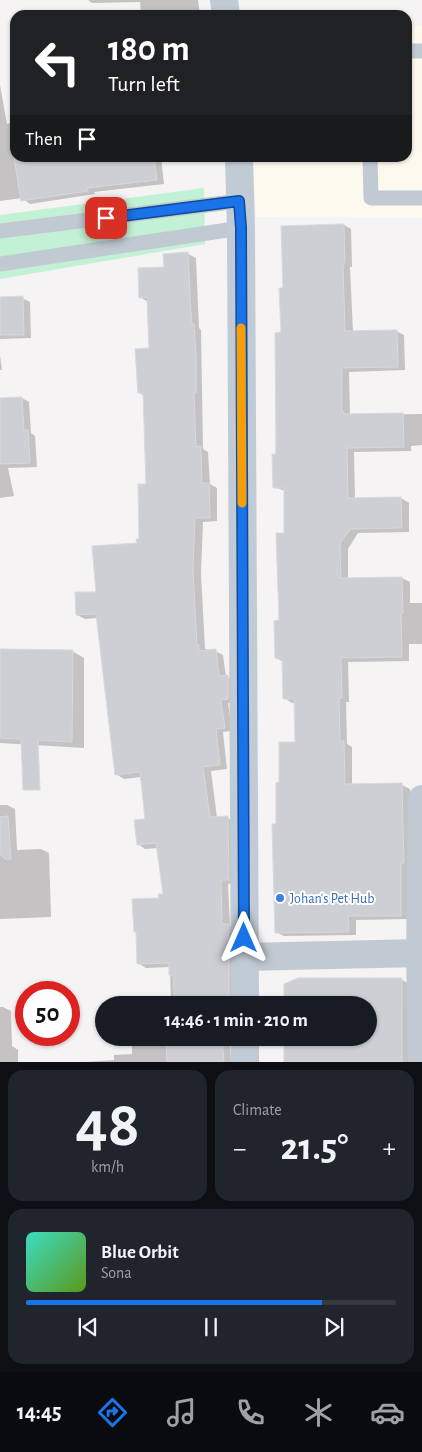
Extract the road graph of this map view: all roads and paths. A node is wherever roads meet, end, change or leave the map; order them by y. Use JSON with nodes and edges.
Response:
{"nodes":[{"id":1,"x":239,"y":162,"type":"edge"},
{"id":2,"x":370,"y":162,"type":"edge"},
{"id":3,"x":422,"y":198,"type":"edge"},
{"id":4,"x":239,"y":201,"type":"junction"},
{"id":5,"x":241,"y":228,"type":"junction"},
{"id":6,"x":0,"y":231,"type":"edge"},
{"id":7,"x":0,"y":264,"type":"edge"},
{"id":8,"x":422,"y":798,"type":"edge"},
{"id":9,"x":421,"y":953,"type":"edge"},
{"id":10,"x":245,"y":957,"type":"junction"},
{"id":11,"x":245,"y":996,"type":"edge"},
{"id":12,"x":245,"y":1046,"type":"edge"},
{"id":13,"x":246,"y":1062,"type":"edge"},
{"id":14,"x":422,"y":1062,"type":"edge"}],
"edges":[{"from":1,"to":4,"type":"main road"},
{"from":2,"to":3,"type":"lane"},
{"from":4,"to":5,"type":"main road"},
{"from":4,"to":6,"type":"lane"},
{"from":5,"to":7,"type":"lane"},
{"from":5,"to":10,"type":"main road"},
{"from":8,"to":9,"type":"street"},
{"from":9,"to":10,"type":"street"},
{"from":9,"to":14,"type":"street"},
{"from":10,"to":11,"type":"main road"},
{"from":12,"to":13,"type":"main road"}]}
